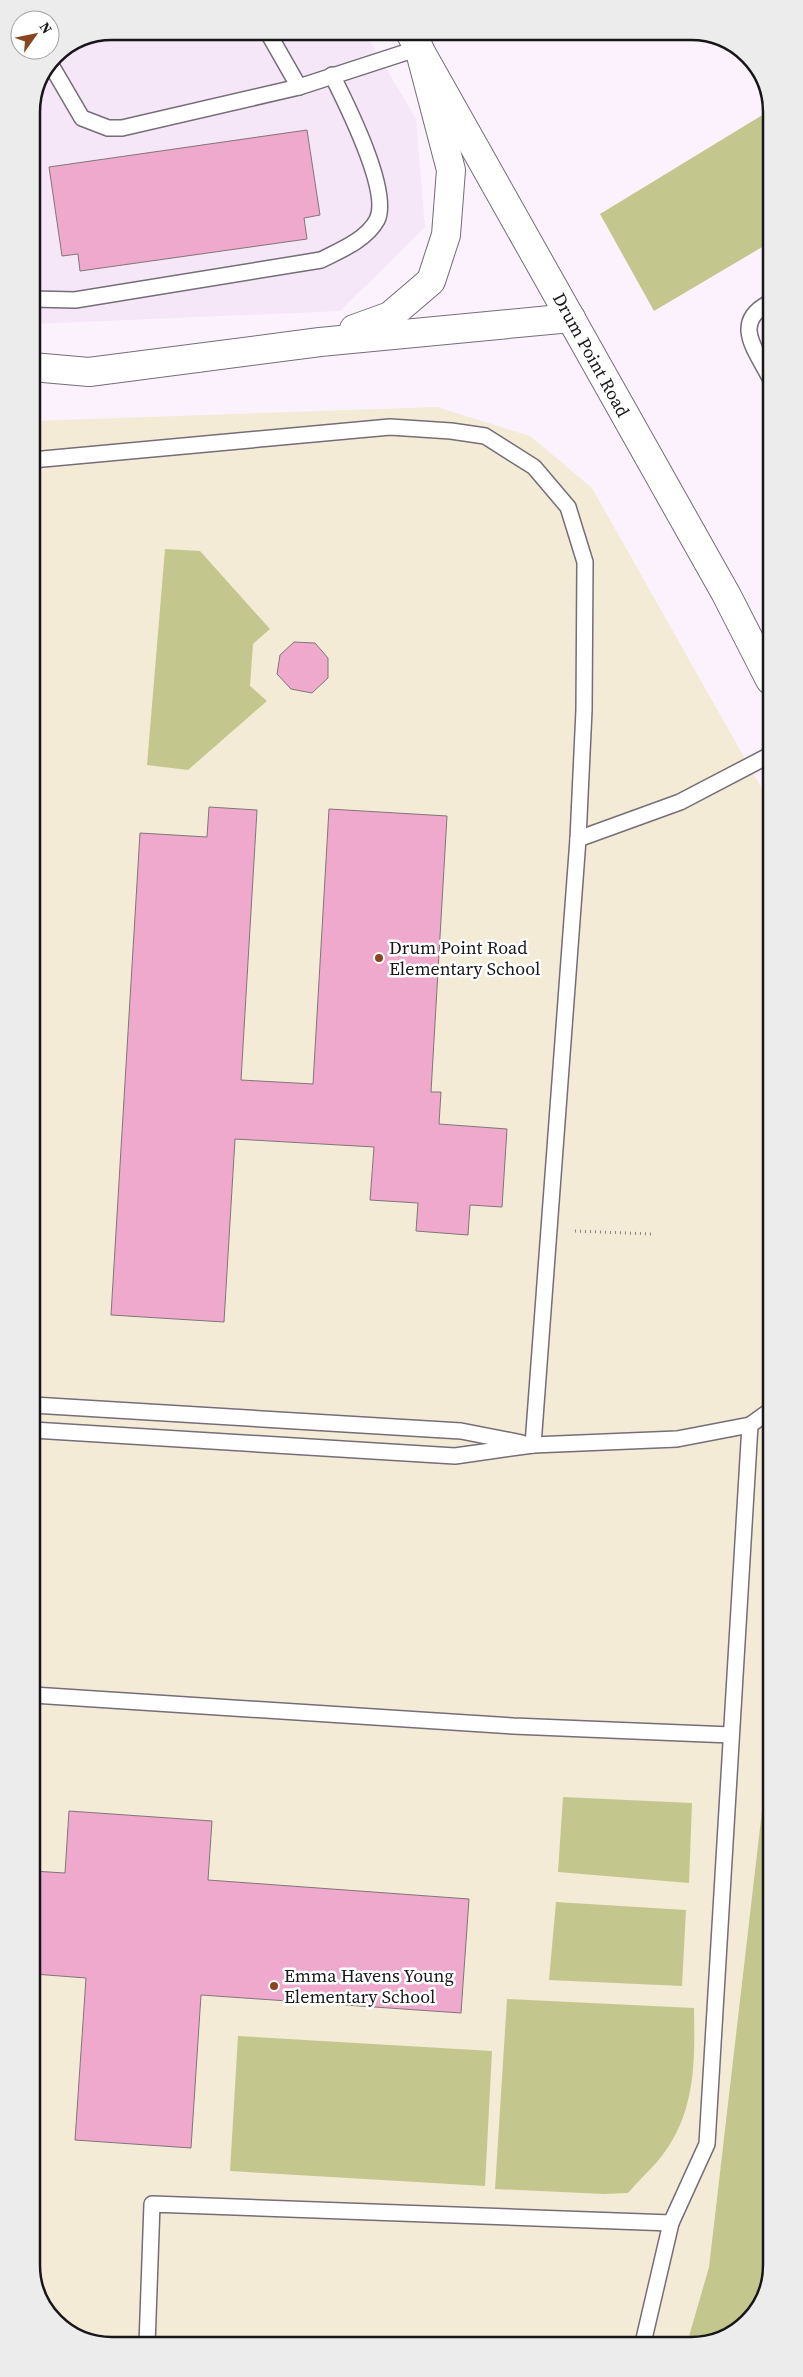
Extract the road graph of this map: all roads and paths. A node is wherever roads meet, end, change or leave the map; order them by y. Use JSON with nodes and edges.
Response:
{"nodes":[{"id":1,"x":272,"y":40,"type":"edge"},
{"id":2,"x":414,"y":40,"type":"edge"},
{"id":3,"x":54,"y":70,"type":"edge"},
{"id":4,"x":332,"y":75,"type":"junction"},
{"id":5,"x":299,"y":86,"type":"junction"},
{"id":6,"x":40,"y":299,"type":"edge"},
{"id":7,"x":763,"y":306,"type":"edge"},
{"id":8,"x":571,"y":318,"type":"junction"},
{"id":9,"x":320,"y":342,"type":"junction"},
{"id":10,"x":763,"y":364,"type":"edge"},
{"id":11,"x":40,"y":369,"type":"edge"},
{"id":12,"x":40,"y":459,"type":"edge"},
{"id":13,"x":763,"y":666,"type":"edge"},
{"id":14,"x":763,"y":759,"type":"edge"},
{"id":15,"x":578,"y":839,"type":"junction"},
{"id":16,"x":549,"y":1230,"type":"junction"},
{"id":17,"x":651,"y":1234,"type":"dead end"},
{"id":18,"x":40,"y":1405,"type":"edge"},
{"id":19,"x":105,"y":1410,"type":"junction"},
{"id":20,"x":763,"y":1416,"type":"edge"},
{"id":21,"x":750,"y":1425,"type":"junction"},
{"id":22,"x":40,"y":1430,"type":"edge"},
{"id":23,"x":103,"y":1435,"type":"junction"},
{"id":24,"x":534,"y":1445,"type":"junction"},
{"id":25,"x":40,"y":1695,"type":"edge"},
{"id":26,"x":732,"y":1735,"type":"junction"},
{"id":27,"x":671,"y":2223,"type":"junction"},
{"id":28,"x":148,"y":2337,"type":"edge"},
{"id":29,"x":644,"y":2337,"type":"edge"}],
"edges":[{"from":1,"to":5,"type":"lane"},
{"from":2,"to":4,"type":"lane"},
{"from":2,"to":8,"type":"main road","name":"Drum Point Road"},
{"from":2,"to":9,"type":"main road"},
{"from":3,"to":5,"type":"lane"},
{"from":4,"to":5,"type":"lane"},
{"from":4,"to":6,"type":"lane"},
{"from":7,"to":10,"type":"lane"},
{"from":8,"to":9,"type":"main road"},
{"from":8,"to":13,"type":"main road","name":"Drum Point Road"},
{"from":9,"to":11,"type":"main road"},
{"from":12,"to":15,"type":"lane"},
{"from":14,"to":15,"type":"lane"},
{"from":15,"to":16,"type":"lane"},
{"from":16,"to":17,"type":"path"},
{"from":16,"to":24,"type":"lane"},
{"from":18,"to":19,"type":"lane"},
{"from":19,"to":23,"type":"lane"},
{"from":19,"to":24,"type":"lane"},
{"from":20,"to":21,"type":"lane"},
{"from":21,"to":24,"type":"lane"},
{"from":21,"to":26,"type":"lane"},
{"from":22,"to":23,"type":"lane"},
{"from":23,"to":24,"type":"lane"},
{"from":25,"to":26,"type":"lane"},
{"from":26,"to":27,"type":"lane"},
{"from":27,"to":28,"type":"lane"},
{"from":27,"to":29,"type":"lane"}]}
